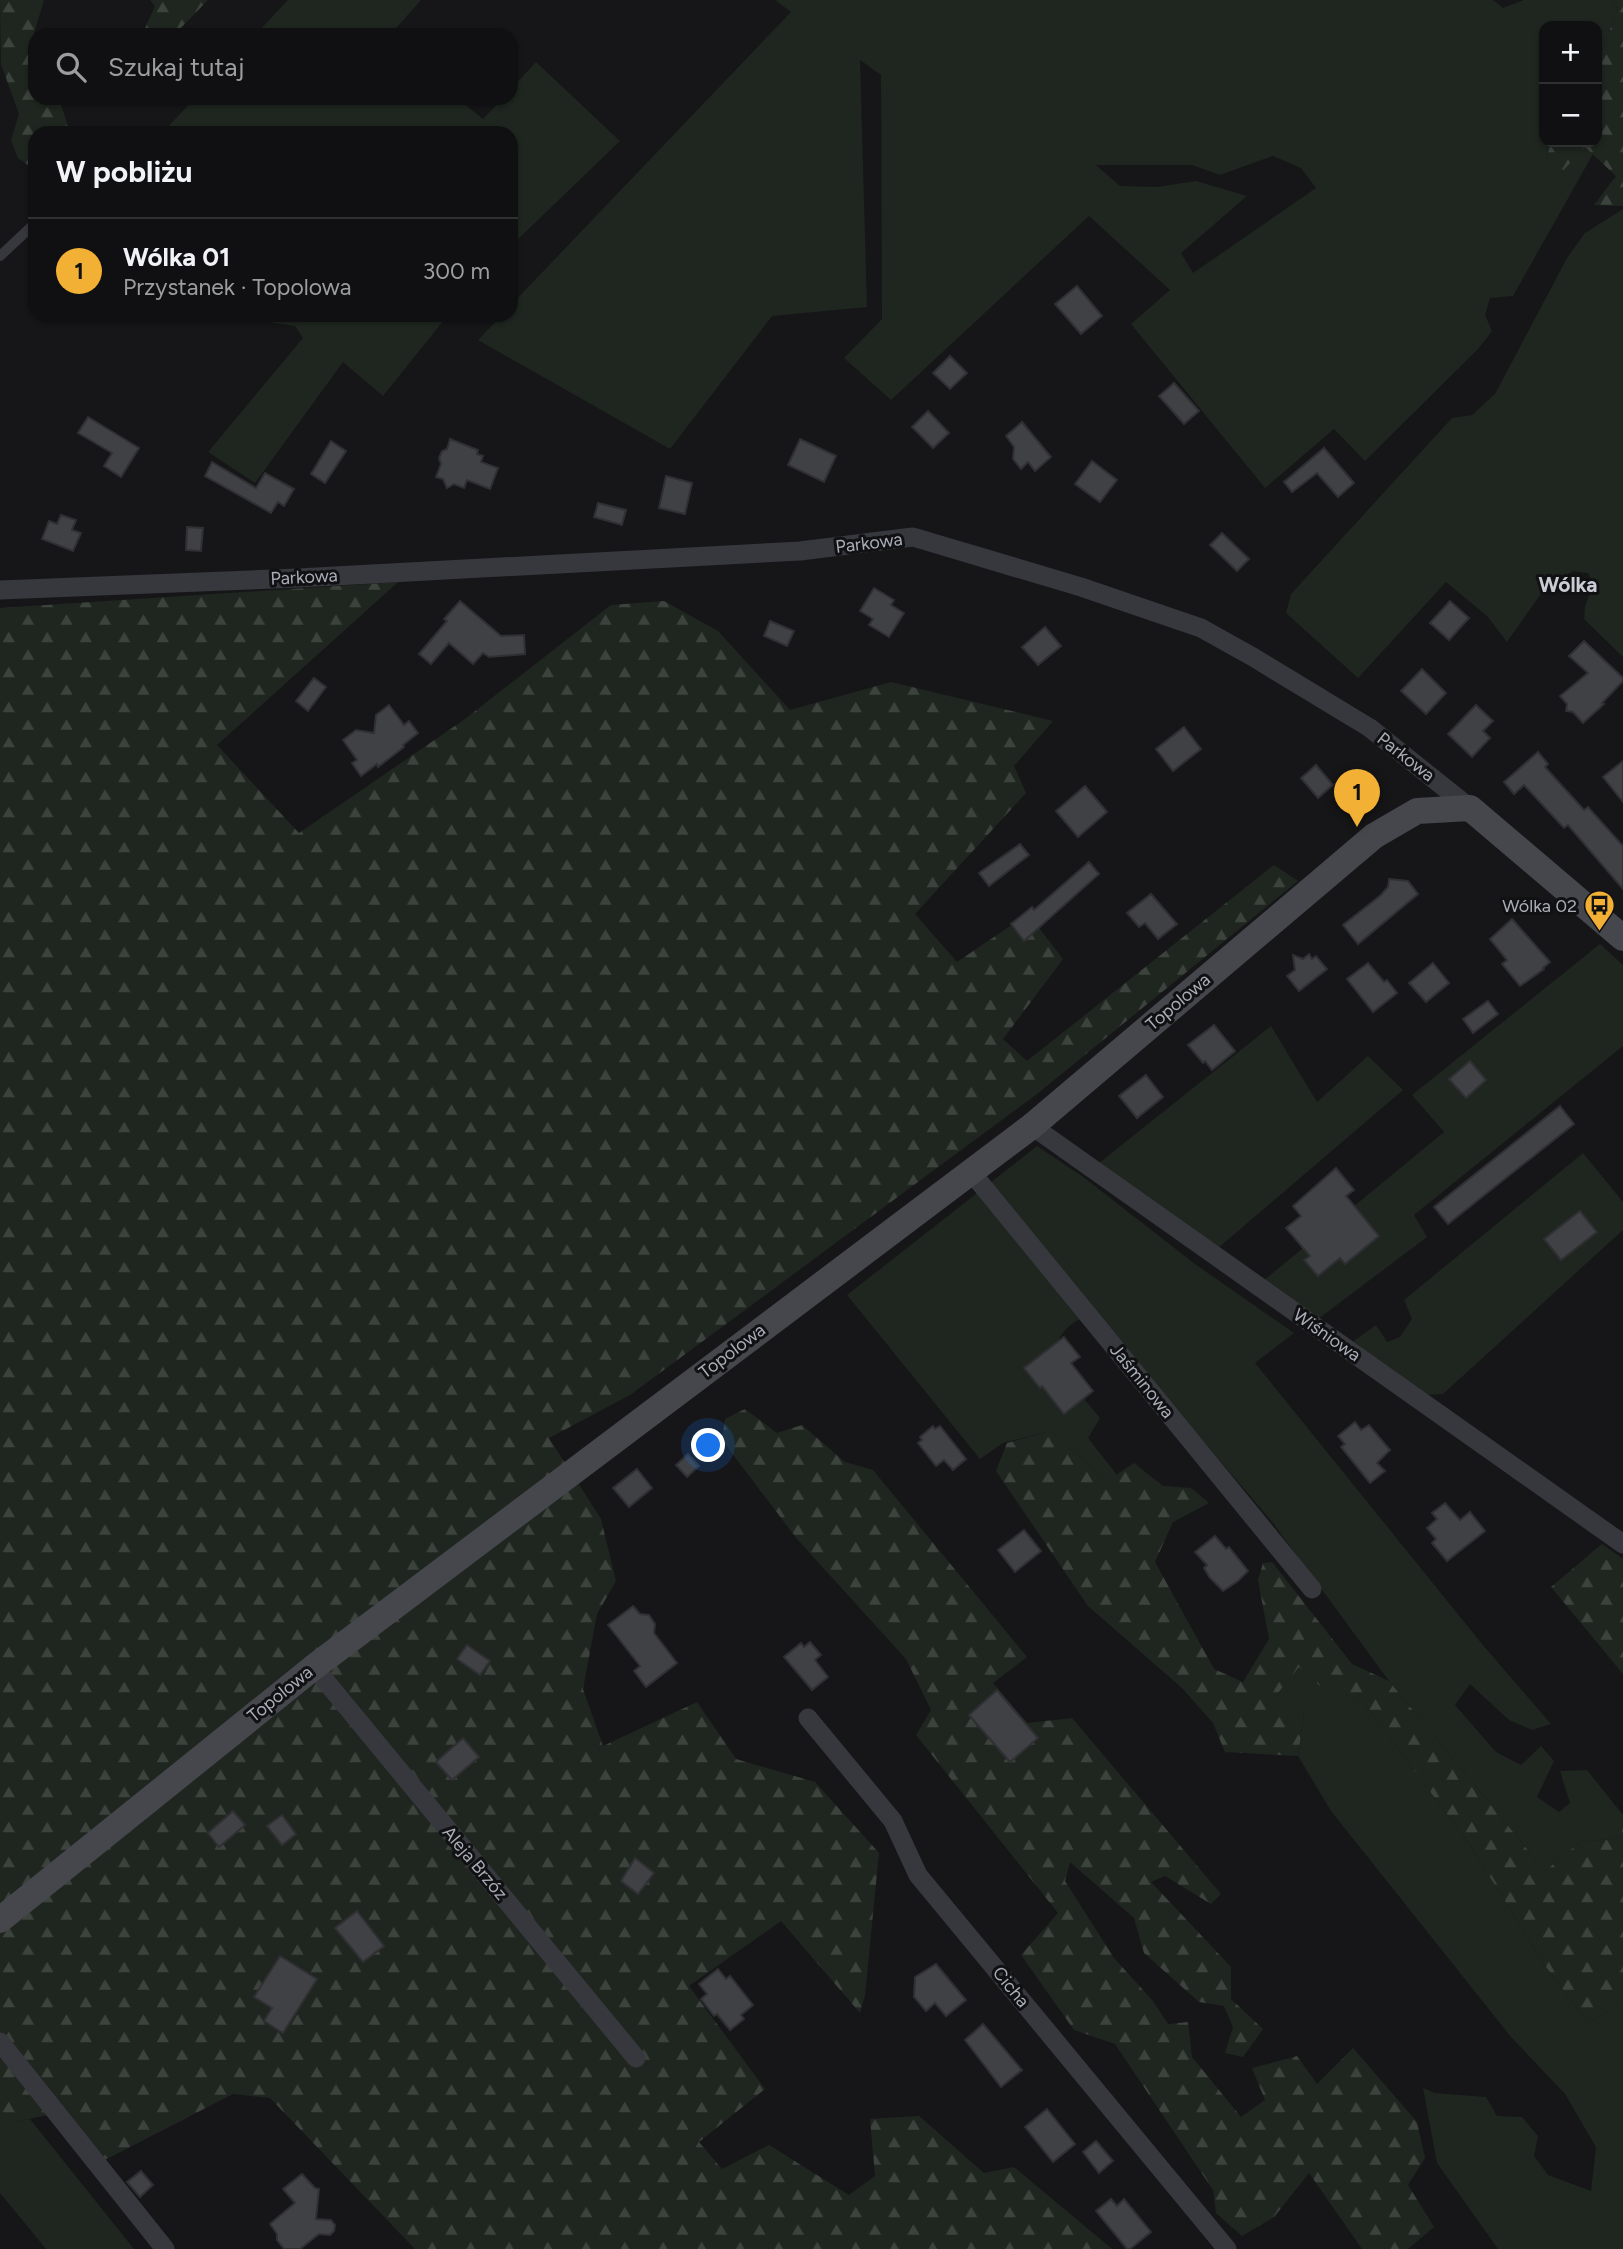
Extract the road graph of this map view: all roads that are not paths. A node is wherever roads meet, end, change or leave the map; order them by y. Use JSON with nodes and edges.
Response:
{"nodes":[{"id":1,"x":28,"y":230,"type":"edge"},
{"id":2,"x":0,"y":256,"type":"edge"},
{"id":3,"x":0,"y":590,"type":"edge"},
{"id":4,"x":1470,"y":808,"type":"junction"},
{"id":5,"x":1623,"y":938,"type":"edge"},
{"id":6,"x":1032,"y":1126,"type":"junction"},
{"id":7,"x":972,"y":1173,"type":"junction"},
{"id":8,"x":1623,"y":1544,"type":"edge"},
{"id":9,"x":1312,"y":1589,"type":"dead end"},
{"id":10,"x":314,"y":1667,"type":"junction"},
{"id":11,"x":808,"y":1718,"type":"dead end"},
{"id":12,"x":0,"y":1920,"type":"edge"},
{"id":13,"x":0,"y":2042,"type":"edge"},
{"id":14,"x":636,"y":2058,"type":"dead end"},
{"id":15,"x":165,"y":2249,"type":"edge"},
{"id":16,"x":1227,"y":2249,"type":"edge"}],
"edges":[{"from":1,"to":2,"type":"lane"},
{"from":3,"to":4,"type":"street","name":"Parkowa"},
{"from":4,"to":5,"type":"street","name":"Parkowa"},
{"from":4,"to":6,"type":"street","name":"Topolowa"},
{"from":6,"to":7,"type":"street","name":"Topolowa"},
{"from":6,"to":8,"type":"street","name":"Wiśniowa"},
{"from":7,"to":9,"type":"street","name":"Jaśminowa"},
{"from":7,"to":10,"type":"street","name":"Topolowa"},
{"from":10,"to":12,"type":"street","name":"Topolowa"},
{"from":10,"to":14,"type":"street","name":"Aleja Brzóz"},
{"from":11,"to":16,"type":"street","name":"Cicha"},
{"from":13,"to":15,"type":"street"}]}
